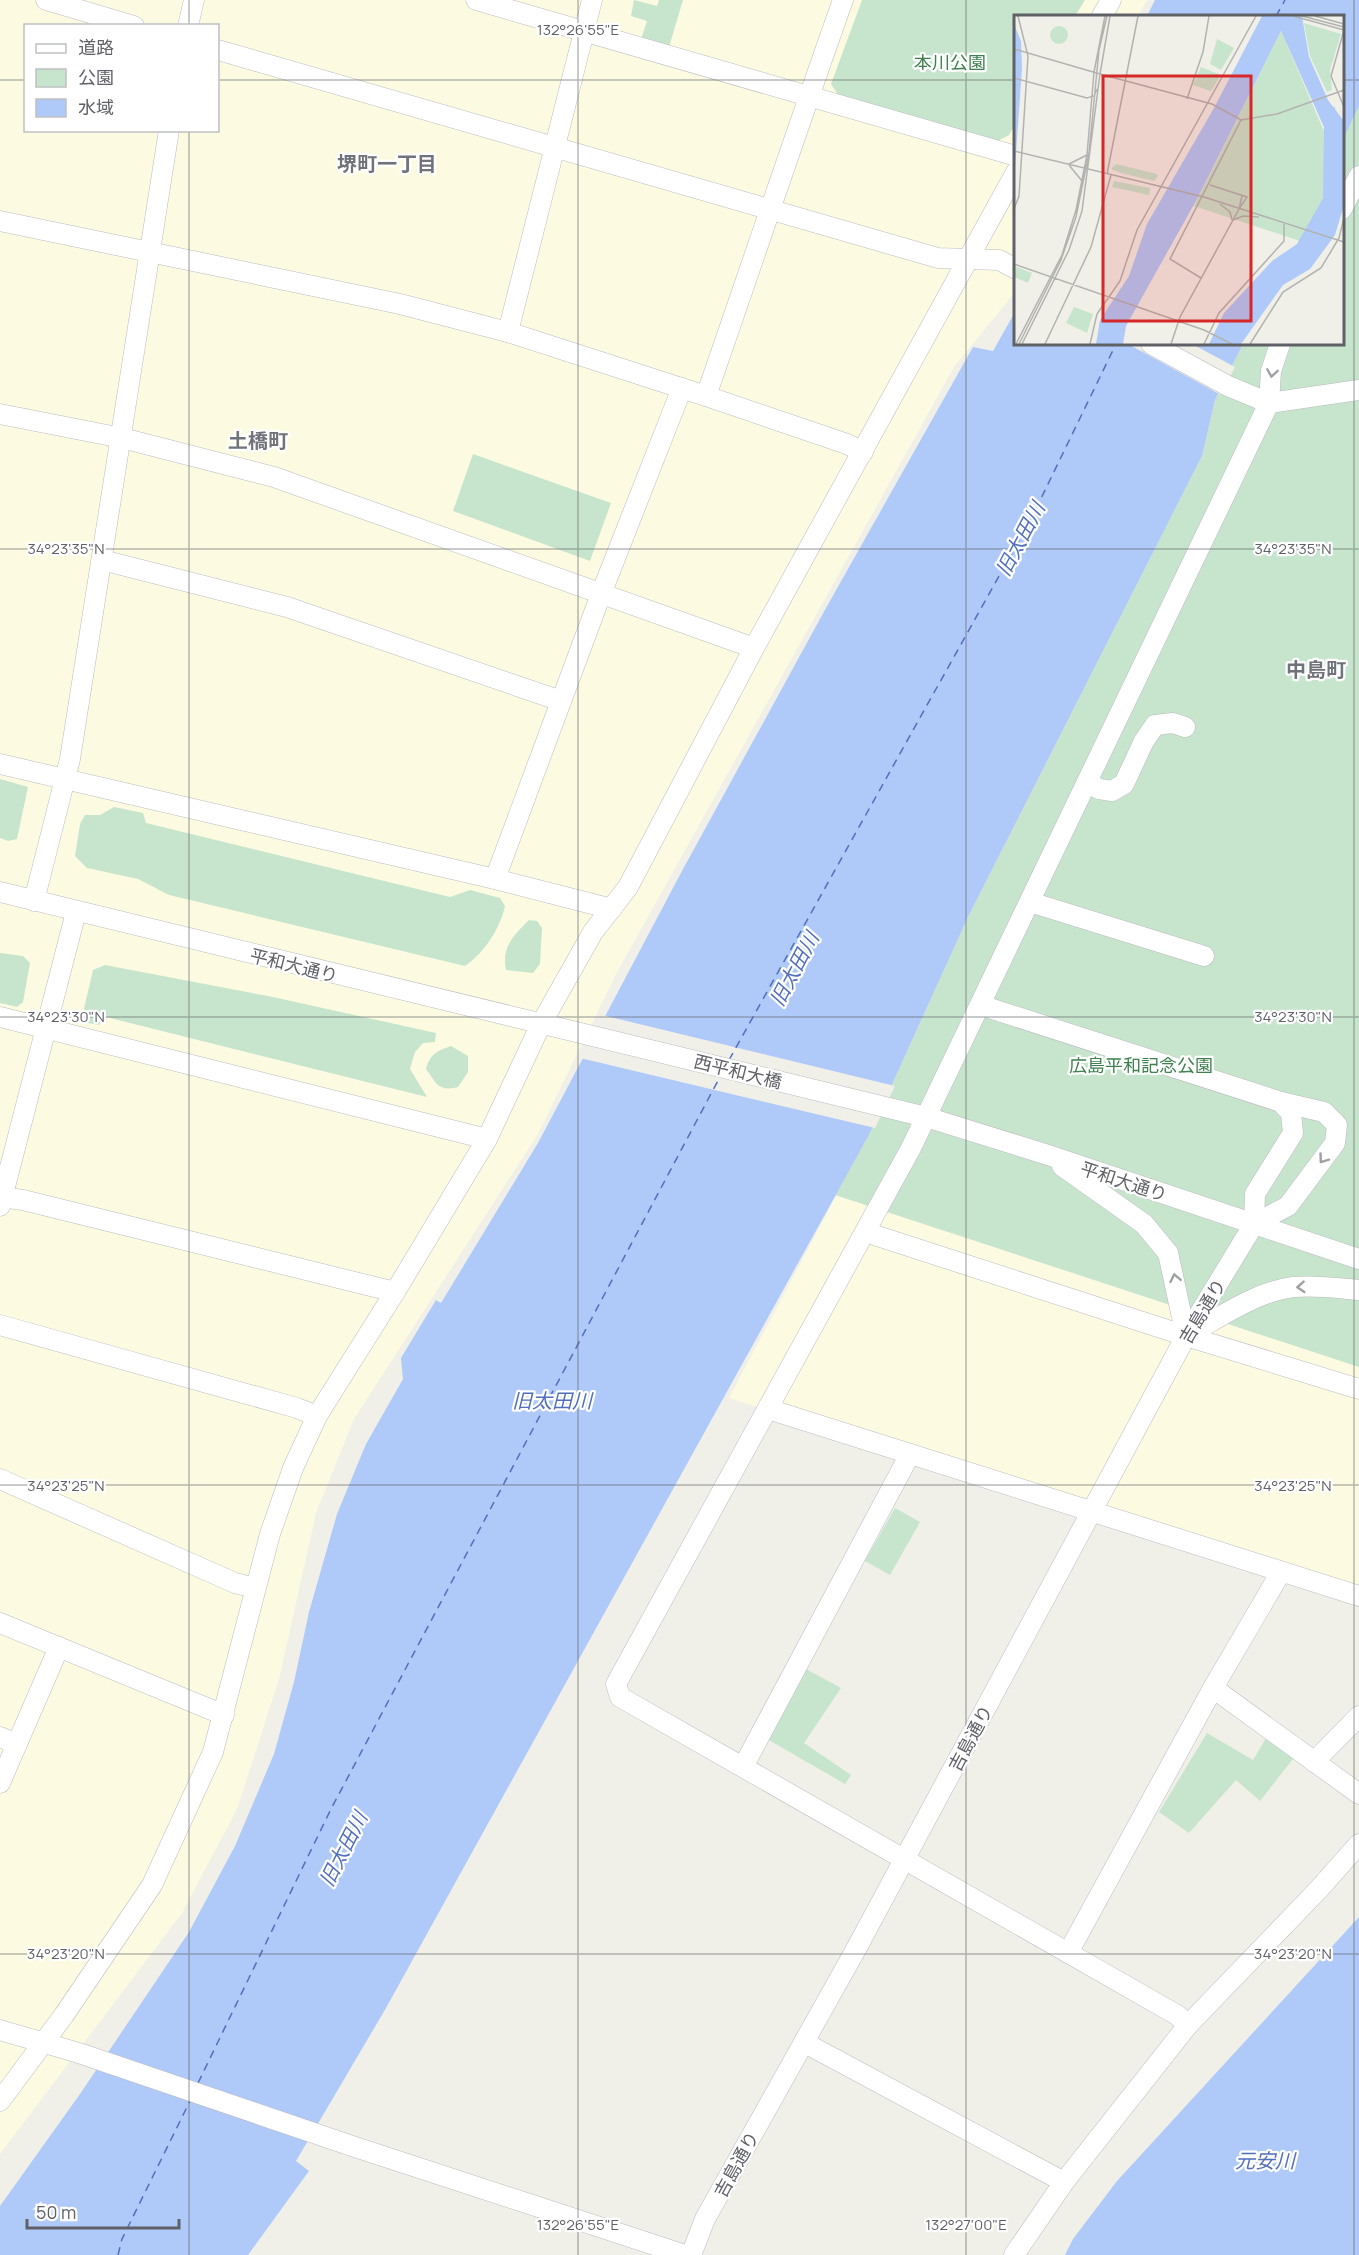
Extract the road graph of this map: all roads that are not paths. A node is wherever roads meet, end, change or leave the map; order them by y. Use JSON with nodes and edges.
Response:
{"nodes":[{"id":1,"x":46,"y":0,"type":"edge"},
{"id":2,"x":194,"y":0,"type":"edge"},
{"id":3,"x":476,"y":0,"type":"edge"},
{"id":4,"x":592,"y":0,"type":"edge"},
{"id":5,"x":843,"y":0,"type":"edge"},
{"id":6,"x":1111,"y":0,"type":"edge"},
{"id":7,"x":1102,"y":15,"type":"edge"},
{"id":8,"x":127,"y":24,"type":"edge"},
{"id":9,"x":188,"y":24,"type":"edge"},
{"id":10,"x":584,"y":30,"type":"junction"},
{"id":11,"x":219,"y":50,"type":"edge"},
{"id":12,"x":808,"y":97,"type":"junction"},
{"id":13,"x":169,"y":132,"type":"edge"},
{"id":14,"x":555,"y":148,"type":"junction"},
{"id":15,"x":1014,"y":155,"type":"edge"},
{"id":16,"x":1014,"y":176,"type":"edge"},
{"id":17,"x":1359,"y":176,"type":"edge"},
{"id":18,"x":1344,"y":205,"type":"edge"},
{"id":19,"x":770,"y":210,"type":"junction"},
{"id":20,"x":0,"y":221,"type":"edge"},
{"id":21,"x":150,"y":252,"type":"junction"},
{"id":22,"x":967,"y":260,"type":"junction"},
{"id":23,"x":1014,"y":267,"type":"edge"},
{"id":24,"x":508,"y":332,"type":"junction"},
{"id":25,"x":1153,"y":345,"type":"edge"},
{"id":26,"x":1280,"y":345,"type":"edge"},
{"id":27,"x":682,"y":388,"type":"junction"},
{"id":28,"x":1359,"y":390,"type":"edge"},
{"id":29,"x":706,"y":396,"type":"junction"},
{"id":30,"x":1269,"y":404,"type":"junction"},
{"id":31,"x":0,"y":414,"type":"edge"},
{"id":32,"x":122,"y":438,"type":"junction"},
{"id":33,"x":863,"y":452,"type":"junction"},
{"id":34,"x":102,"y":560,"type":"junction"},
{"id":35,"x":601,"y":594,"type":"junction"},
{"id":36,"x":754,"y":648,"type":"junction"},
{"id":37,"x":561,"y":701,"type":"junction"},
{"id":38,"x":1185,"y":726,"type":"dead end"},
{"id":39,"x":0,"y":764,"type":"edge"},
{"id":40,"x":65,"y":779,"type":"junction"},
{"id":41,"x":1087,"y":782,"type":"junction"},
{"id":42,"x":495,"y":879,"type":"junction"},
{"id":43,"x":0,"y":880,"type":"edge"},
{"id":44,"x":13,"y":898,"type":"edge"},
{"id":45,"x":1030,"y":902,"type":"junction"},
{"id":46,"x":612,"y":909,"type":"junction"},
{"id":47,"x":76,"y":912,"type":"junction"},
{"id":48,"x":1204,"y":957,"type":"dead end"},
{"id":49,"x":980,"y":1005,"type":"junction"},
{"id":50,"x":0,"y":1017,"type":"edge"},
{"id":51,"x":541,"y":1024,"type":"junction"},
{"id":52,"x":45,"y":1028,"type":"junction"},
{"id":53,"x":588,"y":1035,"type":"joint"},
{"id":54,"x":1281,"y":1102,"type":"junction"},
{"id":55,"x":888,"y":1107,"type":"joint"},
{"id":56,"x":926,"y":1117,"type":"junction"},
{"id":57,"x":487,"y":1139,"type":"junction"},
{"id":58,"x":1045,"y":1154,"type":"junction"},
{"id":59,"x":1,"y":1201,"type":"edge"},
{"id":60,"x":1254,"y":1224,"type":"junction"},
{"id":61,"x":865,"y":1232,"type":"junction"},
{"id":62,"x":1359,"y":1259,"type":"edge"},
{"id":63,"x":1359,"y":1290,"type":"edge"},
{"id":64,"x":395,"y":1292,"type":"junction"},
{"id":65,"x":0,"y":1325,"type":"edge"},
{"id":66,"x":1186,"y":1336,"type":"junction"},
{"id":67,"x":1359,"y":1389,"type":"edge"},
{"id":68,"x":768,"y":1409,"type":"junction"},
{"id":69,"x":317,"y":1416,"type":"junction"},
{"id":70,"x":910,"y":1454,"type":"junction"},
{"id":71,"x":0,"y":1479,"type":"edge"},
{"id":72,"x":1092,"y":1512,"type":"junction"},
{"id":73,"x":1281,"y":1572,"type":"junction"},
{"id":74,"x":255,"y":1588,"type":"junction"},
{"id":75,"x":1359,"y":1596,"type":"edge"},
{"id":76,"x":0,"y":1623,"type":"edge"},
{"id":77,"x":59,"y":1647,"type":"junction"},
{"id":78,"x":1213,"y":1688,"type":"junction"},
{"id":79,"x":224,"y":1715,"type":"junction"},
{"id":80,"x":1359,"y":1716,"type":"edge"},
{"id":81,"x":8,"y":1741,"type":"edge"},
{"id":82,"x":1314,"y":1762,"type":"junction"},
{"id":83,"x":743,"y":1767,"type":"junction"},
{"id":84,"x":0,"y":1783,"type":"edge"},
{"id":85,"x":1359,"y":1794,"type":"edge"},
{"id":86,"x":1359,"y":1844,"type":"edge"},
{"id":87,"x":905,"y":1858,"type":"junction"},
{"id":88,"x":1068,"y":1953,"type":"junction"},
{"id":89,"x":1188,"y":2025,"type":"junction"},
{"id":90,"x":0,"y":2030,"type":"edge"},
{"id":91,"x":805,"y":2043,"type":"junction"},
{"id":92,"x":43,"y":2044,"type":"junction"},
{"id":93,"x":0,"y":2101,"type":"edge"},
{"id":94,"x":1064,"y":2182,"type":"junction"},
{"id":95,"x":685,"y":2255,"type":"edge"},
{"id":96,"x":691,"y":2255,"type":"edge"},
{"id":97,"x":1014,"y":2255,"type":"edge"}],
"edges":[{"from":1,"to":8,"type":"street"},
{"from":2,"to":9,"type":"street"},
{"from":3,"to":10,"type":"street"},
{"from":4,"to":10,"type":"street"},
{"from":5,"to":12,"type":"street"},
{"from":6,"to":7,"type":"street"},
{"from":10,"to":12,"type":"street"},
{"from":10,"to":14,"type":"street"},
{"from":11,"to":14,"type":"street"},
{"from":12,"to":15,"type":"street"},
{"from":12,"to":19,"type":"street"},
{"from":13,"to":21,"type":"street"},
{"from":14,"to":19,"type":"street"},
{"from":14,"to":24,"type":"street"},
{"from":16,"to":22,"type":"street"},
{"from":17,"to":18,"type":"street"},
{"from":19,"to":22,"type":"street"},
{"from":19,"to":29,"type":"street"},
{"from":20,"to":21,"type":"street"},
{"from":21,"to":24,"type":"street"},
{"from":21,"to":32,"type":"street"},
{"from":22,"to":23,"type":"street"},
{"from":22,"to":33,"type":"street"},
{"from":24,"to":27,"type":"street"},
{"from":25,"to":30,"type":"street"},
{"from":26,"to":30,"type":"street","one_way":true},
{"from":27,"to":29,"type":"street"},
{"from":27,"to":35,"type":"street"},
{"from":28,"to":30,"type":"street"},
{"from":29,"to":33,"type":"street"},
{"from":30,"to":41,"type":"street"},
{"from":31,"to":32,"type":"street"},
{"from":32,"to":34,"type":"street"},
{"from":32,"to":35,"type":"street"},
{"from":33,"to":36,"type":"street"},
{"from":34,"to":37,"type":"street"},
{"from":34,"to":40,"type":"street"},
{"from":35,"to":36,"type":"street"},
{"from":35,"to":37,"type":"street"},
{"from":36,"to":46,"type":"street"},
{"from":37,"to":42,"type":"street"},
{"from":38,"to":41,"type":"street"},
{"from":39,"to":40,"type":"street"},
{"from":40,"to":42,"type":"street"},
{"from":40,"to":44,"type":"street"},
{"from":41,"to":45,"type":"street"},
{"from":42,"to":46,"type":"street"},
{"from":43,"to":44,"type":"street"},
{"from":44,"to":47,"type":"street","name":"平和大通り"},
{"from":45,"to":48,"type":"street"},
{"from":45,"to":49,"type":"street"},
{"from":46,"to":51,"type":"street"},
{"from":47,"to":51,"type":"street","name":"平和大通り"},
{"from":47,"to":52,"type":"street"},
{"from":49,"to":54,"type":"street"},
{"from":49,"to":56,"type":"street"},
{"from":50,"to":52,"type":"street"},
{"from":51,"to":53,"type":"street","name":"平和大通り"},
{"from":51,"to":57,"type":"street"},
{"from":52,"to":57,"type":"street"},
{"from":52,"to":59,"type":"street"},
{"from":53,"to":55,"type":"street","name":"西平和大橋"},
{"from":54,"to":60,"type":"street"},
{"from":54,"to":60,"type":"street","one_way":true},
{"from":55,"to":56,"type":"street","name":"平和大通り"},
{"from":56,"to":58,"type":"street","name":"平和大通り"},
{"from":56,"to":61,"type":"street"},
{"from":57,"to":64,"type":"street"},
{"from":58,"to":60,"type":"street","name":"平和大通り"},
{"from":66,"to":58,"type":"street","one_way":true},
{"from":59,"to":64,"type":"street"},
{"from":60,"to":62,"type":"street","name":"平和大通り"},
{"from":60,"to":66,"type":"street","name":"吉島通り"},
{"from":61,"to":66,"type":"street"},
{"from":61,"to":68,"type":"street"},
{"from":63,"to":66,"type":"street","one_way":true},
{"from":64,"to":69,"type":"street"},
{"from":65,"to":69,"type":"street"},
{"from":66,"to":67,"type":"street"},
{"from":66,"to":72,"type":"street","name":"吉島通り"},
{"from":68,"to":70,"type":"street"},
{"from":68,"to":83,"type":"street"},
{"from":69,"to":74,"type":"street"},
{"from":70,"to":72,"type":"street"},
{"from":70,"to":83,"type":"street"},
{"from":71,"to":74,"type":"street"},
{"from":72,"to":73,"type":"street"},
{"from":72,"to":87,"type":"street","name":"吉島通り"},
{"from":73,"to":75,"type":"street"},
{"from":73,"to":78,"type":"street"},
{"from":74,"to":79,"type":"street"},
{"from":76,"to":77,"type":"street"},
{"from":77,"to":79,"type":"street"},
{"from":77,"to":81,"type":"street"},
{"from":78,"to":82,"type":"street"},
{"from":78,"to":88,"type":"street"},
{"from":79,"to":92,"type":"street"},
{"from":80,"to":82,"type":"street"},
{"from":81,"to":84,"type":"street"},
{"from":82,"to":85,"type":"street"},
{"from":83,"to":87,"type":"street"},
{"from":86,"to":89,"type":"street"},
{"from":87,"to":88,"type":"street"},
{"from":87,"to":91,"type":"street","name":"吉島通り"},
{"from":88,"to":89,"type":"street"},
{"from":89,"to":94,"type":"street"},
{"from":90,"to":92,"type":"street"},
{"from":91,"to":94,"type":"street"},
{"from":91,"to":96,"type":"street","name":"吉島通り"},
{"from":92,"to":93,"type":"street"},
{"from":92,"to":95,"type":"street"},
{"from":94,"to":97,"type":"street"}]}
